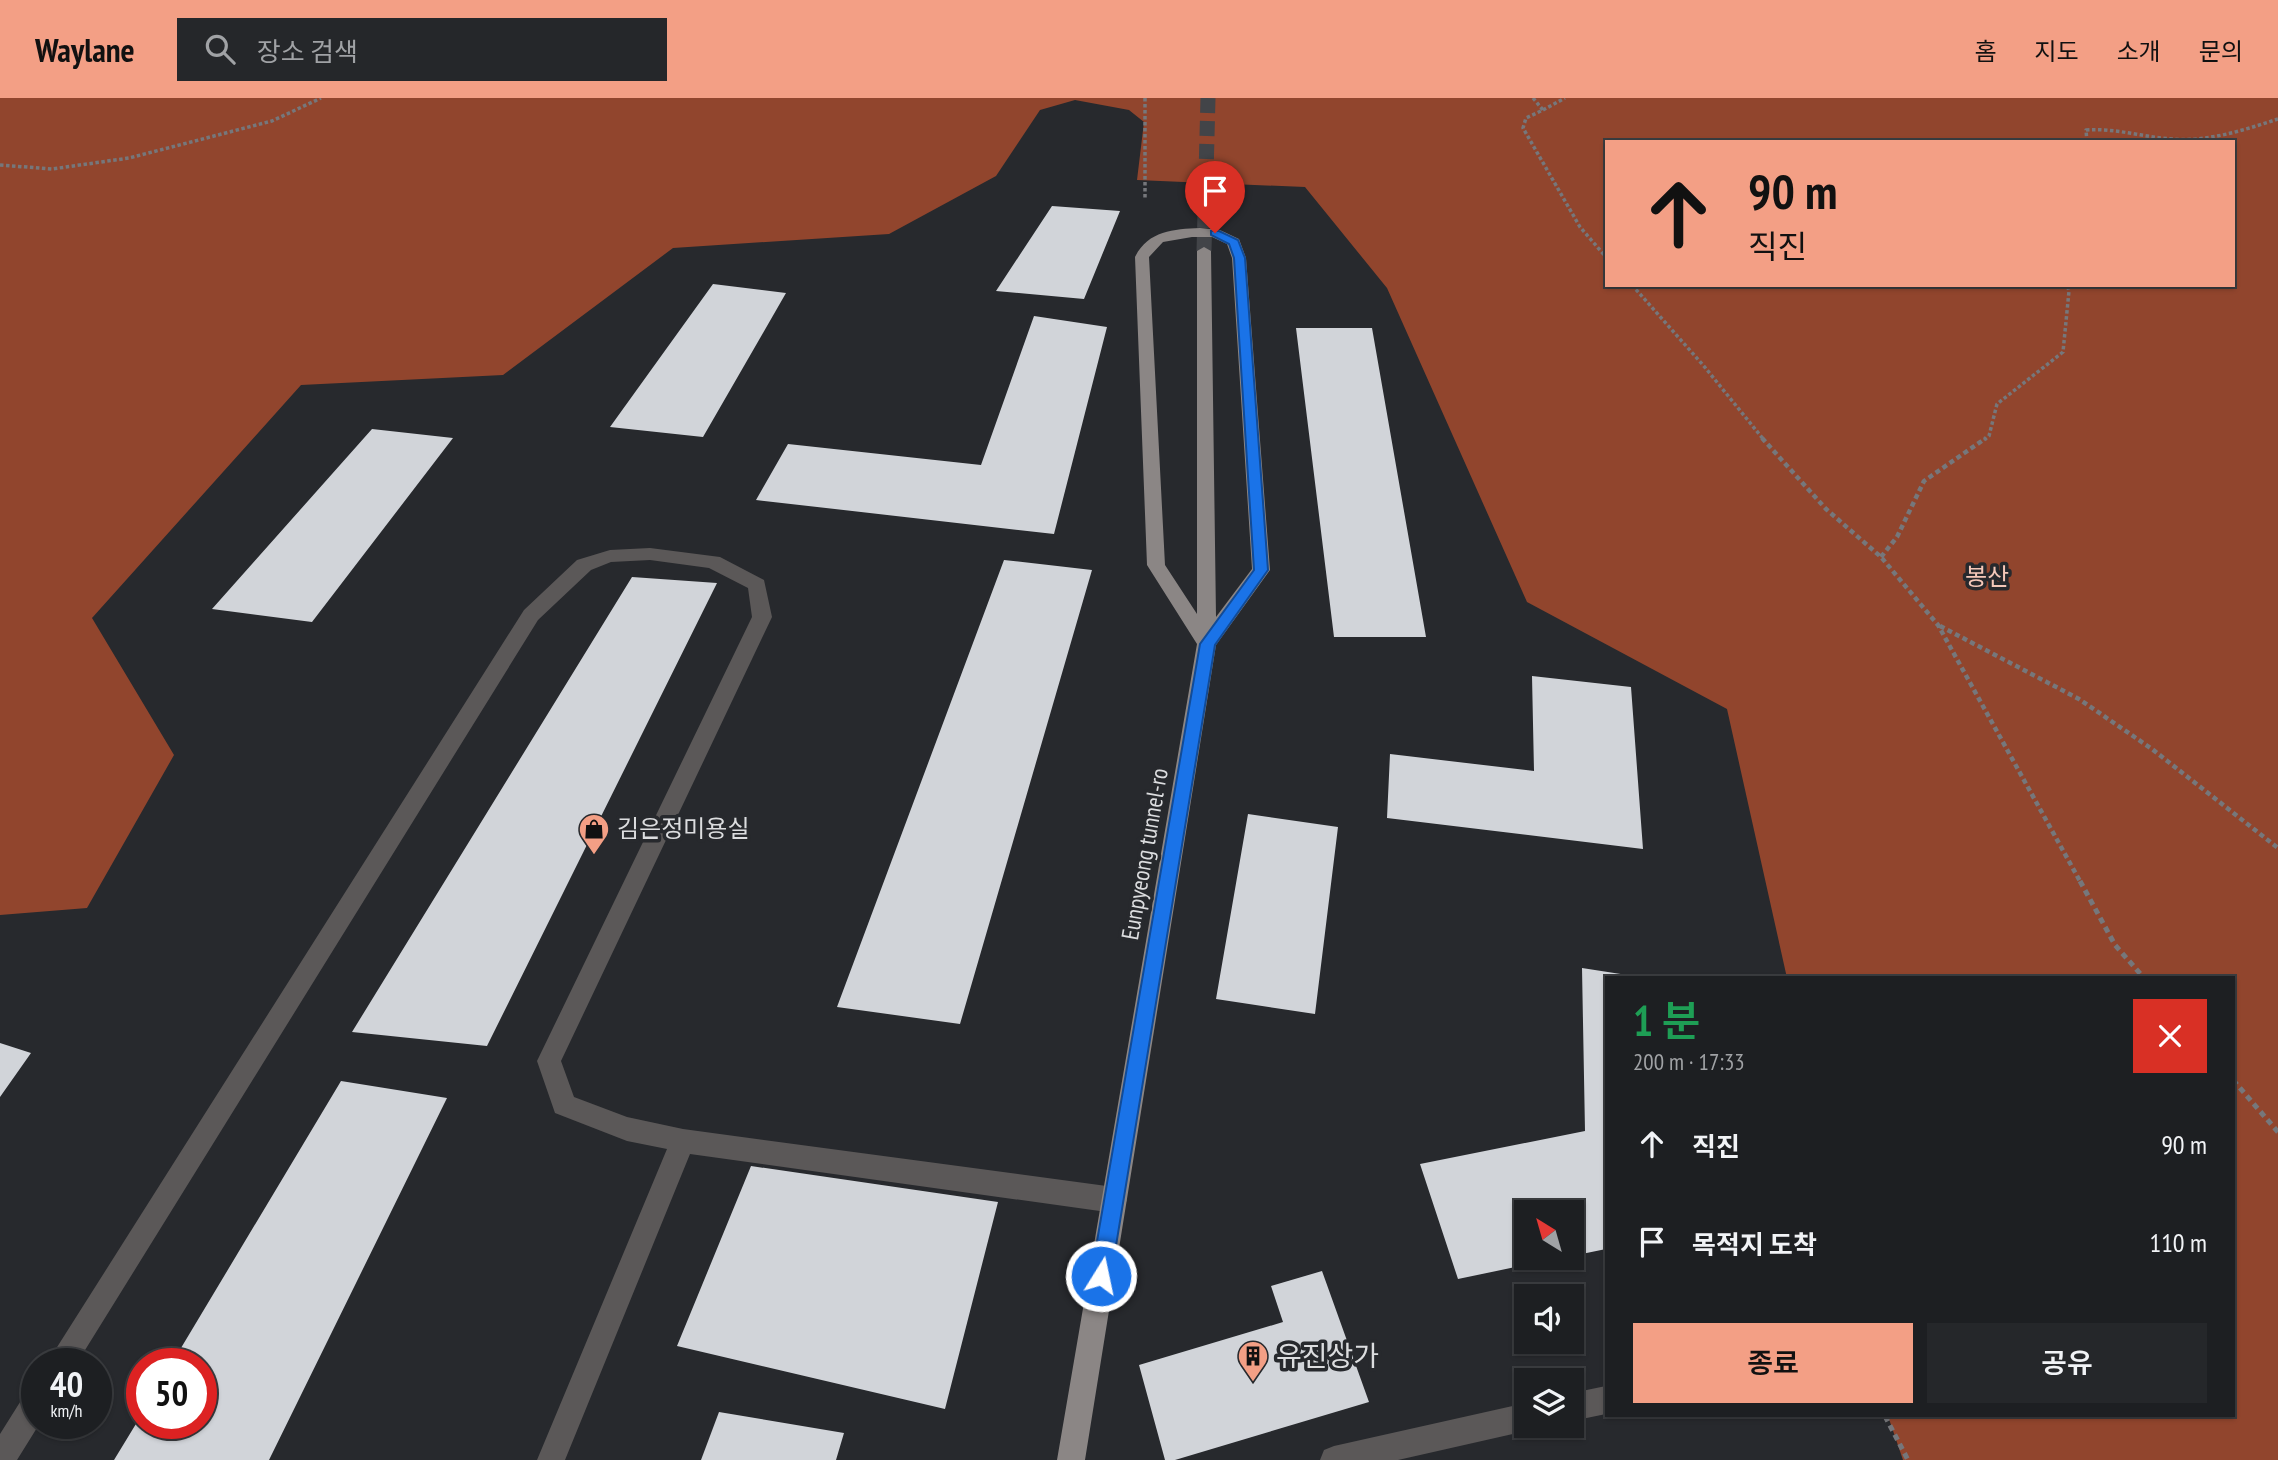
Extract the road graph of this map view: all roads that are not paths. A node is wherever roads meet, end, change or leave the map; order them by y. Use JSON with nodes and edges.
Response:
{"nodes":[{"id":1,"x":1205,"y":251,"type":"tunnel mouth"},
{"id":2,"x":1208,"y":644,"type":"junction"},
{"id":3,"x":683,"y":1141,"type":"junction"},
{"id":4,"x":1114,"y":1200,"type":"junction"},
{"id":5,"x":70,"y":1348,"type":"edge"},
{"id":6,"x":1605,"y":1400,"type":"edge"},
{"id":7,"x":1584,"y":1405,"type":"edge"},
{"id":8,"x":1514,"y":1420,"type":"edge"},
{"id":9,"x":21,"y":1427,"type":"edge"},
{"id":10,"x":0,"y":1460,"type":"edge"},
{"id":11,"x":551,"y":1460,"type":"edge"},
{"id":12,"x":1071,"y":1460,"type":"edge"},
{"id":13,"x":1334,"y":1460,"type":"edge"}],
"edges":[{"from":1,"to":2,"type":"main road","name":"Eunpyeong tunnel-ro"},
{"from":2,"to":2,"type":"main road"},
{"from":2,"to":4,"type":"main road","name":"Eunpyeong tunnel-ro"},
{"from":3,"to":4,"type":"lane"},
{"from":3,"to":5,"type":"lane"},
{"from":3,"to":11,"type":"lane"},
{"from":4,"to":12,"type":"main road","name":"Eunpyeong tunnel-ro"},
{"from":6,"to":7,"type":"lane"},
{"from":8,"to":13,"type":"lane"},
{"from":9,"to":10,"type":"lane"}]}
